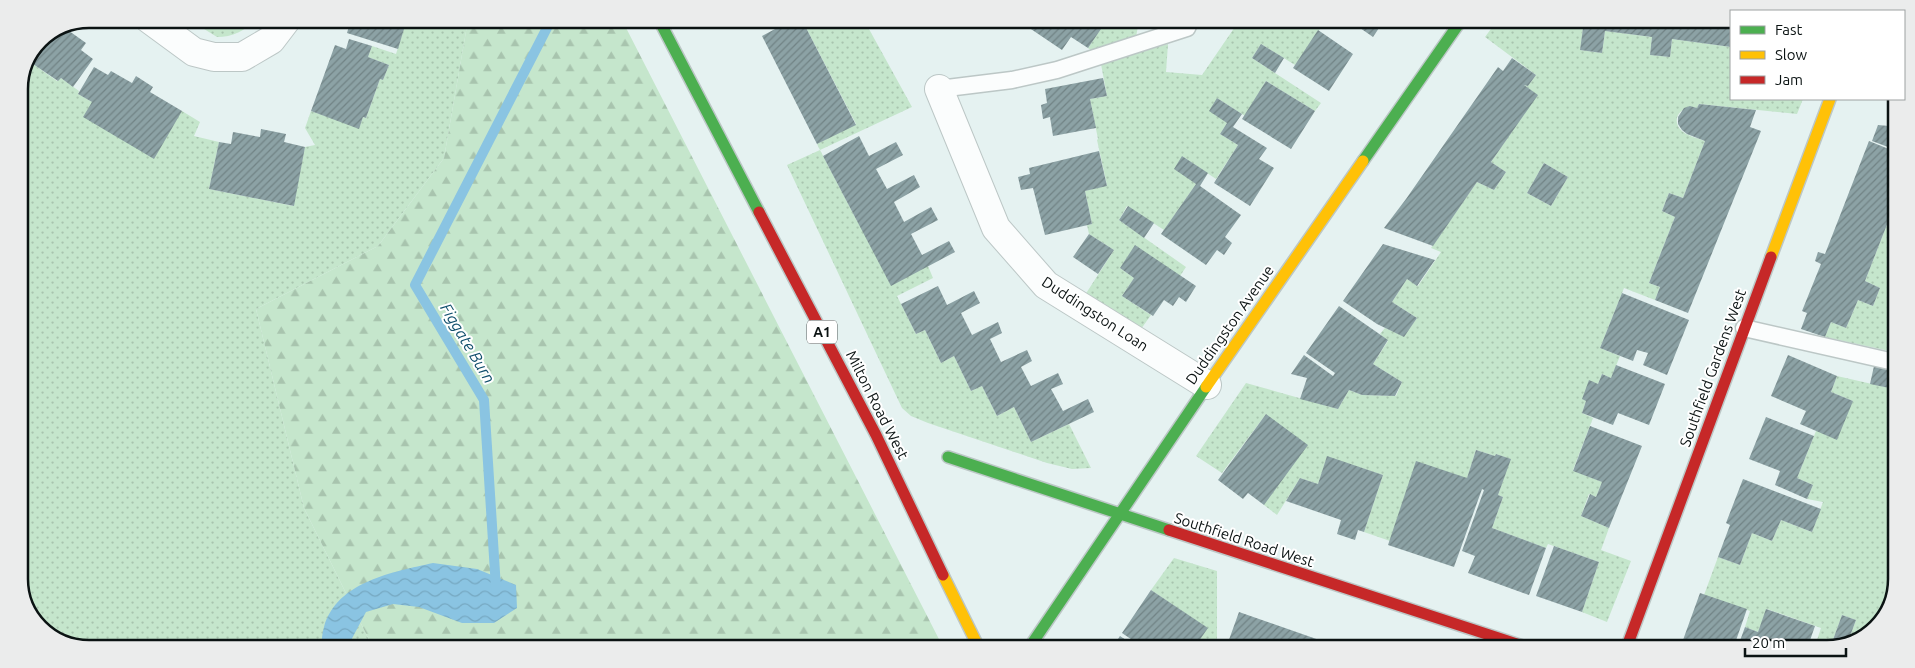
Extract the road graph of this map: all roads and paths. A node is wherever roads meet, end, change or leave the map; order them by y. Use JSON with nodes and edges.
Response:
{"nodes":[{"id":1,"x":159,"y":27,"type":"edge"},
{"id":2,"x":281,"y":27,"type":"edge"},
{"id":3,"x":663,"y":27,"type":"edge"},
{"id":4,"x":1187,"y":27,"type":"edge"},
{"id":5,"x":1457,"y":27,"type":"edge"},
{"id":6,"x":939,"y":89,"type":"joint"},
{"id":7,"x":1830,"y":100,"type":"edge"},
{"id":8,"x":1744,"y":328,"type":"junction"},
{"id":9,"x":1888,"y":361,"type":"edge"},
{"id":10,"x":1207,"y":385,"type":"junction"},
{"id":11,"x":948,"y":457,"type":"dead end"},
{"id":12,"x":1119,"y":515,"type":"junction"},
{"id":13,"x":975,"y":640,"type":"edge"},
{"id":14,"x":1034,"y":640,"type":"edge"},
{"id":15,"x":1504,"y":640,"type":"edge"},
{"id":16,"x":1629,"y":640,"type":"edge"}],
"edges":[{"from":1,"to":2,"type":"street"},
{"from":3,"to":13,"type":"street","name":"Milton Road West","number":"A1"},
{"from":4,"to":6,"type":"lane"},
{"from":5,"to":10,"type":"street","name":"Duddingston Avenue"},
{"from":6,"to":10,"type":"street","name":"Duddingston Loan"},
{"from":7,"to":8,"type":"street","name":"Southfield Gardens West"},
{"from":8,"to":9,"type":"lane"},
{"from":8,"to":16,"type":"street","name":"Southfield Gardens West"},
{"from":10,"to":12,"type":"street","name":"Duddingston Avenue"},
{"from":11,"to":12,"type":"street","name":"Southfield Road West"},
{"from":12,"to":14,"type":"street","name":"Duddingston Avenue"},
{"from":12,"to":15,"type":"street","name":"Southfield Road West"}]}
